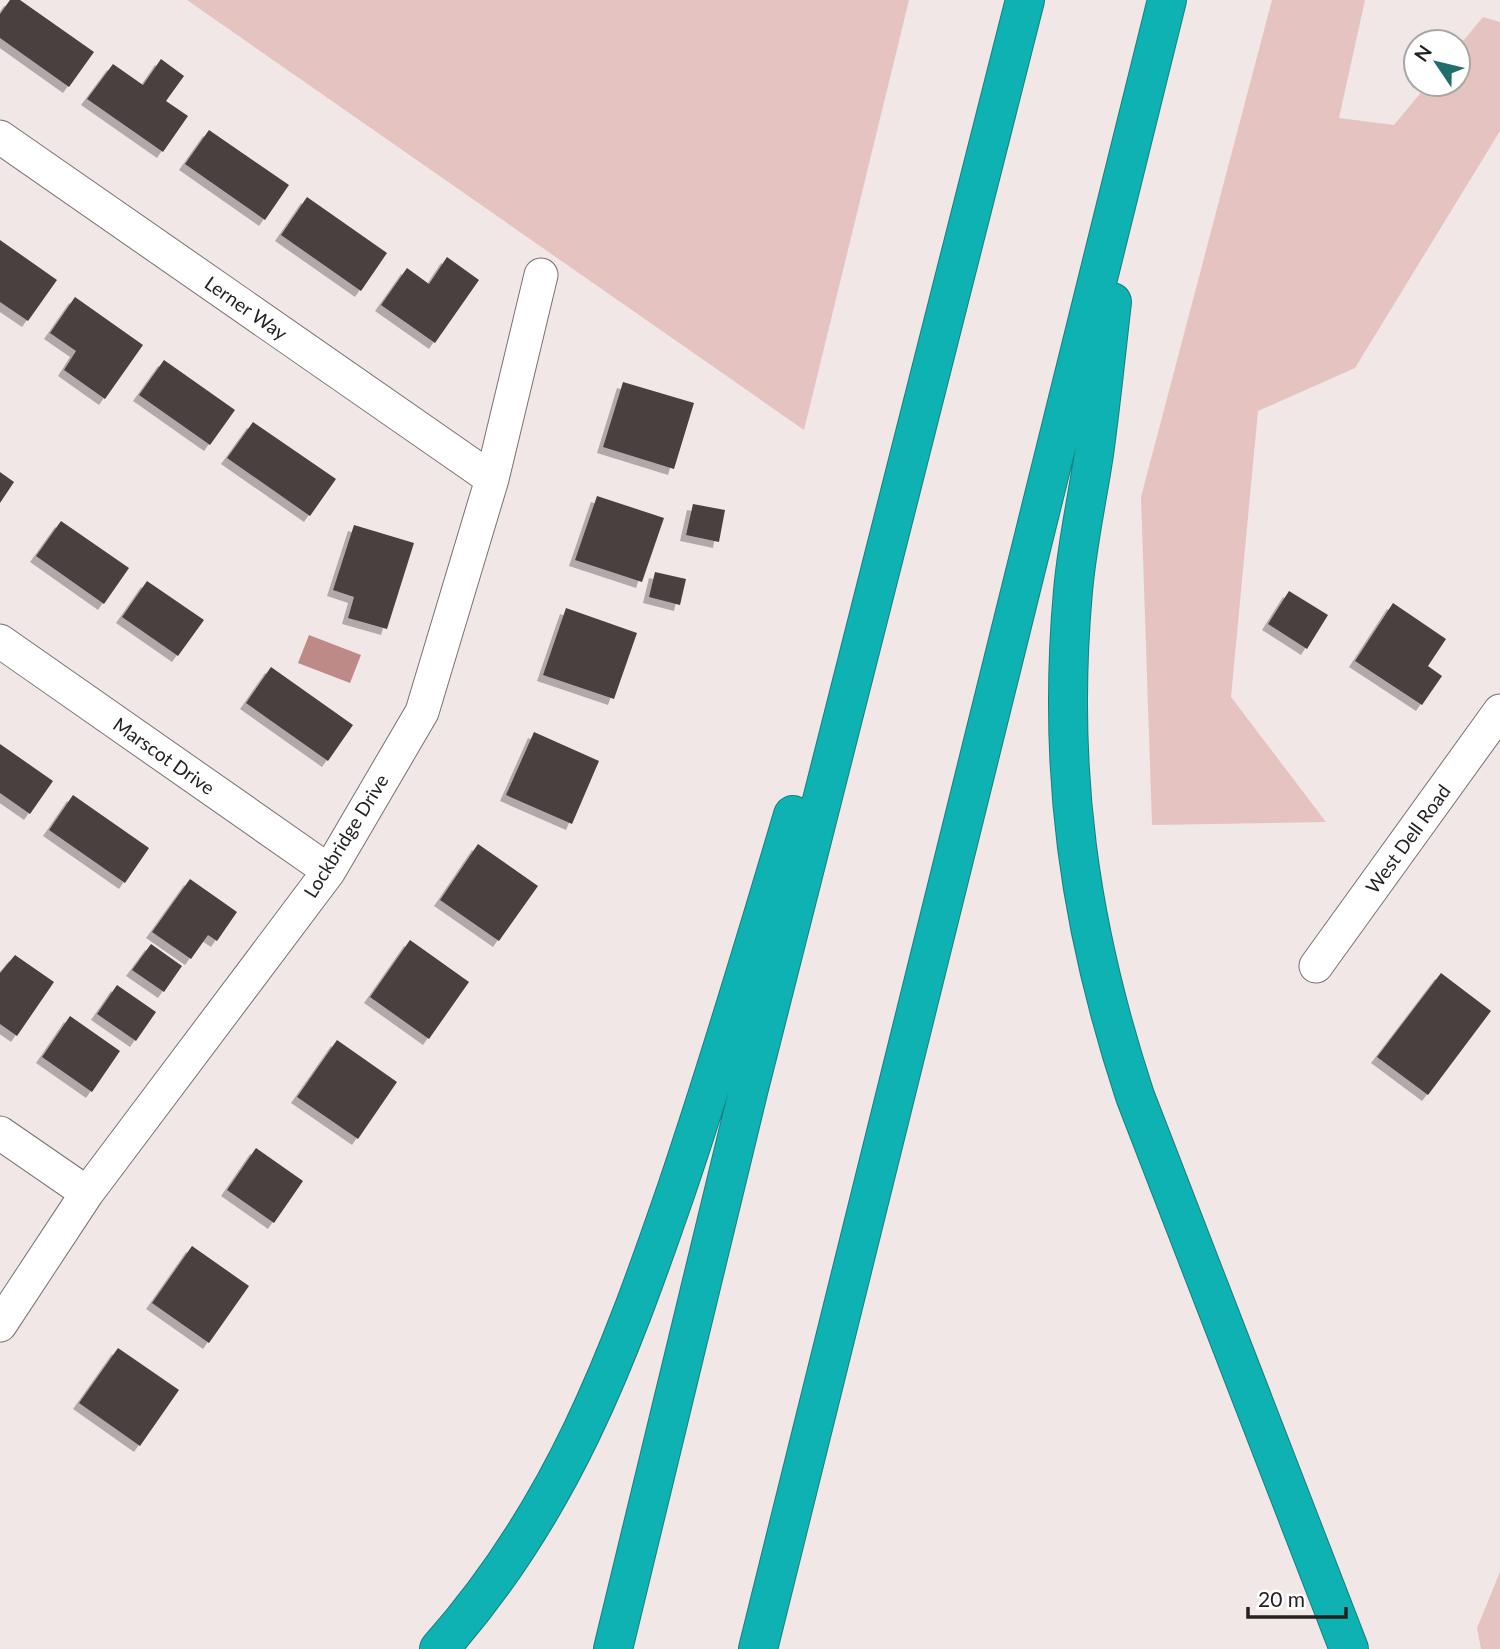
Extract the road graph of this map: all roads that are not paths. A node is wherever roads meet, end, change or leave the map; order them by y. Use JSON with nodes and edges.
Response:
{"nodes":[{"id":1,"x":1025,"y":0,"type":"edge"},
{"id":2,"x":1167,"y":0,"type":"edge"},
{"id":3,"x":1133,"y":135,"type":"junction"},
{"id":4,"x":0,"y":137,"type":"edge"},
{"id":5,"x":541,"y":275,"type":"dead end"},
{"id":6,"x":921,"y":412,"type":"junction"},
{"id":7,"x":492,"y":479,"type":"junction"},
{"id":8,"x":0,"y":641,"type":"edge"},
{"id":9,"x":1500,"y":711,"type":"edge"},
{"id":10,"x":329,"y":871,"type":"junction"},
{"id":11,"x":1317,"y":966,"type":"dead end"},
{"id":12,"x":0,"y":1133,"type":"edge"},
{"id":13,"x":87,"y":1193,"type":"junction"},
{"id":14,"x":0,"y":1325,"type":"edge"},
{"id":15,"x":439,"y":1649,"type":"edge"},
{"id":16,"x":614,"y":1649,"type":"edge"},
{"id":17,"x":758,"y":1649,"type":"edge"},
{"id":18,"x":1349,"y":1649,"type":"edge"}],
"edges":[{"from":1,"to":6,"type":"highway"},
{"from":2,"to":3,"type":"highway"},
{"from":3,"to":17,"type":"highway"},
{"from":3,"to":18,"type":"highway"},
{"from":4,"to":7,"type":"street","name":"Lerner Way"},
{"from":5,"to":7,"type":"street","name":"Lockbridge Drive"},
{"from":6,"to":15,"type":"highway"},
{"from":6,"to":16,"type":"highway"},
{"from":7,"to":10,"type":"street","name":"Lockbridge Drive"},
{"from":8,"to":10,"type":"street","name":"Marscot Drive"},
{"from":9,"to":11,"type":"street","name":"West Dell Road"},
{"from":10,"to":13,"type":"street","name":"Lockbridge Drive"},
{"from":12,"to":13,"type":"street"},
{"from":13,"to":14,"type":"street","name":"Lockbridge Drive"}]}
